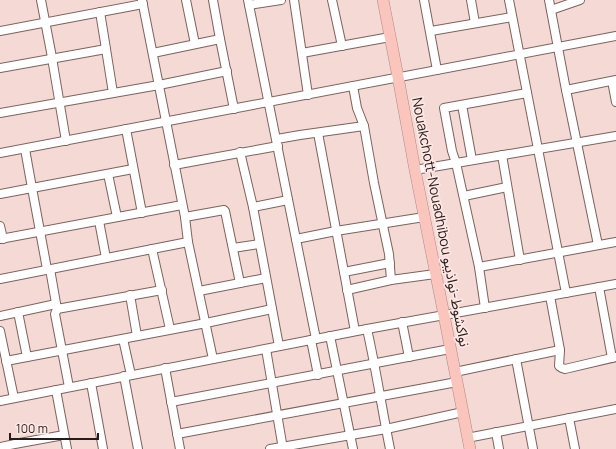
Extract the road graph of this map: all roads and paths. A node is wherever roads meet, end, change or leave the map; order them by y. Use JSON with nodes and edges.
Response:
{"nodes":[{"id":1,"x":41,"y":0,"type":"edge"},
{"id":2,"x":186,"y":0,"type":"edge"},
{"id":3,"x":213,"y":0,"type":"edge"},
{"id":4,"x":281,"y":0,"type":"edge"},
{"id":5,"x":294,"y":0,"type":"edge"},
{"id":6,"x":332,"y":0,"type":"edge"},
{"id":7,"x":383,"y":0,"type":"edge"},
{"id":8,"x":424,"y":0,"type":"edge"},
{"id":9,"x":470,"y":0,"type":"edge"},
{"id":10,"x":509,"y":0,"type":"edge"},
{"id":11,"x":549,"y":0,"type":"edge"},
{"id":12,"x":580,"y":0,"type":"edge"},
{"id":13,"x":142,"y":2,"type":"edge"},
{"id":14,"x":249,"y":2,"type":"edge"},
{"id":15,"x":551,"y":10,"type":"junction"},
{"id":16,"x":100,"y":12,"type":"junction"},
{"id":17,"x":512,"y":17,"type":"junction"},
{"id":18,"x":45,"y":22,"type":"junction"},
{"id":19,"x":475,"y":23,"type":"junction"},
{"id":20,"x":0,"y":31,"type":"edge"},
{"id":21,"x":431,"y":31,"type":"junction"},
{"id":22,"x":616,"y":36,"type":"edge"},
{"id":23,"x":390,"y":37,"type":"junction"},
{"id":24,"x":220,"y":39,"type":"junction"},
{"id":25,"x":195,"y":44,"type":"junction"},
{"id":26,"x":342,"y":46,"type":"junction"},
{"id":27,"x":558,"y":47,"type":"junction"},
{"id":28,"x":106,"y":49,"type":"junction"},
{"id":29,"x":153,"y":53,"type":"junction"},
{"id":30,"x":302,"y":53,"type":"junction"},
{"id":31,"x":519,"y":54,"type":"junction"},
{"id":32,"x":52,"y":58,"type":"junction"},
{"id":33,"x":0,"y":68,"type":"edge"},
{"id":34,"x":437,"y":70,"type":"junction"},
{"id":35,"x":227,"y":71,"type":"junction"},
{"id":36,"x":398,"y":77,"type":"junction"},
{"id":37,"x":614,"y":80,"type":"edge"},
{"id":38,"x":159,"y":85,"type":"junction"},
{"id":39,"x":353,"y":86,"type":"junction"},
{"id":40,"x":566,"y":90,"type":"junction"},
{"id":41,"x":113,"y":93,"type":"junction"},
{"id":42,"x":527,"y":93,"type":"junction"},
{"id":43,"x":308,"y":95,"type":"junction"},
{"id":44,"x":269,"y":102,"type":"junction"},
{"id":45,"x":616,"y":102,"type":"edge"},
{"id":46,"x":60,"y":103,"type":"junction"},
{"id":47,"x":462,"y":105,"type":"junction"},
{"id":48,"x":234,"y":109,"type":"junction"},
{"id":49,"x":0,"y":113,"type":"edge"},
{"id":50,"x":166,"y":122,"type":"junction"},
{"id":51,"x":364,"y":126,"type":"junction"},
{"id":52,"x":126,"y":129,"type":"junction"},
{"id":53,"x":318,"y":133,"type":"junction"},
{"id":54,"x":616,"y":136,"type":"edge"},
{"id":55,"x":66,"y":141,"type":"junction"},
{"id":56,"x":577,"y":142,"type":"junction"},
{"id":57,"x":277,"y":143,"type":"junction"},
{"id":58,"x":25,"y":149,"type":"junction"},
{"id":59,"x":538,"y":149,"type":"junction"},
{"id":60,"x":240,"y":152,"type":"junction"},
{"id":61,"x":0,"y":153,"type":"edge"},
{"id":62,"x":502,"y":155,"type":"junction"},
{"id":63,"x":472,"y":160,"type":"junction"},
{"id":64,"x":456,"y":163,"type":"junction"},
{"id":65,"x":174,"y":165,"type":"junction"},
{"id":66,"x":133,"y":169,"type":"junction"},
{"id":67,"x":415,"y":170,"type":"junction"},
{"id":68,"x":108,"y":174,"type":"junction"},
{"id":69,"x":507,"y":187,"type":"junction"},
{"id":70,"x":32,"y":188,"type":"junction"},
{"id":71,"x":0,"y":194,"type":"edge"},
{"id":72,"x":464,"y":196,"type":"junction"},
{"id":73,"x":288,"y":200,"type":"junction"},
{"id":74,"x":182,"y":205,"type":"junction"},
{"id":75,"x":253,"y":208,"type":"junction"},
{"id":76,"x":142,"y":213,"type":"junction"},
{"id":77,"x":117,"y":217,"type":"junction"},
{"id":78,"x":184,"y":217,"type":"junction"},
{"id":79,"x":424,"y":217,"type":"junction"},
{"id":80,"x":99,"y":221,"type":"junction"},
{"id":81,"x":382,"y":224,"type":"junction"},
{"id":82,"x":0,"y":226,"type":"edge"},
{"id":83,"x":336,"y":231,"type":"junction"},
{"id":84,"x":39,"y":232,"type":"junction"},
{"id":85,"x":1,"y":239,"type":"edge"},
{"id":86,"x":296,"y":239,"type":"junction"},
{"id":87,"x":188,"y":242,"type":"junction"},
{"id":88,"x":616,"y":242,"type":"edge"},
{"id":89,"x":259,"y":244,"type":"junction"},
{"id":90,"x":598,"y":246,"type":"junction"},
{"id":91,"x":233,"y":248,"type":"junction"},
{"id":92,"x":152,"y":249,"type":"junction"},
{"id":93,"x":559,"y":253,"type":"junction"},
{"id":94,"x":106,"y":258,"type":"junction"},
{"id":95,"x":520,"y":260,"type":"junction"},
{"id":96,"x":390,"y":263,"type":"junction"},
{"id":97,"x":479,"y":267,"type":"junction"},
{"id":98,"x":48,"y":269,"type":"junction"},
{"id":99,"x":344,"y":272,"type":"junction"},
{"id":100,"x":435,"y":274,"type":"junction"},
{"id":101,"x":266,"y":278,"type":"junction"},
{"id":102,"x":0,"y":279,"type":"edge"},
{"id":103,"x":391,"y":280,"type":"junction"},
{"id":104,"x":240,"y":283,"type":"junction"},
{"id":105,"x":616,"y":284,"type":"edge"},
{"id":106,"x":599,"y":287,"type":"junction"},
{"id":107,"x":162,"y":290,"type":"junction"},
{"id":108,"x":347,"y":290,"type":"junction"},
{"id":109,"x":199,"y":291,"type":"junction"},
{"id":110,"x":566,"y":293,"type":"junction"},
{"id":111,"x":130,"y":295,"type":"junction"},
{"id":112,"x":550,"y":296,"type":"junction"},
{"id":113,"x":57,"y":307,"type":"junction"},
{"id":114,"x":485,"y":308,"type":"junction"},
{"id":115,"x":272,"y":309,"type":"junction"},
{"id":116,"x":18,"y":312,"type":"junction"},
{"id":117,"x":444,"y":315,"type":"junction"},
{"id":118,"x":0,"y":316,"type":"edge"},
{"id":119,"x":402,"y":322,"type":"junction"},
{"id":120,"x":206,"y":323,"type":"junction"},
{"id":121,"x":170,"y":329,"type":"junction"},
{"id":122,"x":367,"y":329,"type":"junction"},
{"id":123,"x":0,"y":331,"type":"edge"},
{"id":124,"x":355,"y":331,"type":"junction"},
{"id":125,"x":137,"y":336,"type":"junction"},
{"id":126,"x":330,"y":336,"type":"junction"},
{"id":127,"x":123,"y":339,"type":"junction"},
{"id":128,"x":612,"y":339,"type":"edge"},
{"id":129,"x":314,"y":340,"type":"junction"},
{"id":130,"x":280,"y":346,"type":"junction"},
{"id":131,"x":266,"y":349,"type":"junction"},
{"id":132,"x":450,"y":349,"type":"junction"},
{"id":133,"x":560,"y":350,"type":"junction"},
{"id":134,"x":62,"y":351,"type":"junction"},
{"id":135,"x":27,"y":357,"type":"junction"},
{"id":136,"x":409,"y":357,"type":"junction"},
{"id":137,"x":614,"y":358,"type":"edge"},
{"id":138,"x":213,"y":359,"type":"junction"},
{"id":139,"x":516,"y":359,"type":"junction"},
{"id":140,"x":6,"y":361,"type":"junction"},
{"id":141,"x":375,"y":363,"type":"junction"},
{"id":142,"x":166,"y":368,"type":"junction"},
{"id":143,"x":337,"y":371,"type":"junction"},
{"id":144,"x":318,"y":375,"type":"junction"},
{"id":145,"x":128,"y":376,"type":"junction"},
{"id":146,"x":456,"y":377,"type":"junction"},
{"id":147,"x":91,"y":383,"type":"junction"},
{"id":148,"x":272,"y":383,"type":"junction"},
{"id":149,"x":69,"y":387,"type":"junction"},
{"id":150,"x":56,"y":390,"type":"junction"},
{"id":151,"x":380,"y":396,"type":"junction"},
{"id":152,"x":14,"y":398,"type":"junction"},
{"id":153,"x":0,"y":400,"type":"edge"},
{"id":154,"x":172,"y":402,"type":"junction"},
{"id":155,"x":344,"y":402,"type":"junction"},
{"id":156,"x":616,"y":409,"type":"edge"},
{"id":157,"x":463,"y":412,"type":"junction"},
{"id":158,"x":277,"y":415,"type":"junction"},
{"id":159,"x":569,"y":418,"type":"junction"},
{"id":160,"x":528,"y":426,"type":"junction"},
{"id":161,"x":386,"y":429,"type":"junction"},
{"id":162,"x":496,"y":432,"type":"junction"},
{"id":163,"x":177,"y":434,"type":"junction"},
{"id":164,"x":64,"y":435,"type":"junction"},
{"id":165,"x":350,"y":435,"type":"junction"},
{"id":166,"x":468,"y":438,"type":"junction"},
{"id":167,"x":317,"y":440,"type":"junction"},
{"id":168,"x":20,"y":446,"type":"edge"},
{"id":169,"x":0,"y":447,"type":"edge"},
{"id":170,"x":283,"y":448,"type":"edge"},
{"id":171,"x":66,"y":449,"type":"edge"},
{"id":172,"x":103,"y":449,"type":"edge"},
{"id":173,"x":138,"y":449,"type":"edge"},
{"id":174,"x":180,"y":449,"type":"edge"},
{"id":175,"x":270,"y":449,"type":"edge"},
{"id":176,"x":319,"y":449,"type":"edge"},
{"id":177,"x":353,"y":449,"type":"edge"},
{"id":178,"x":390,"y":449,"type":"edge"},
{"id":179,"x":470,"y":449,"type":"edge"},
{"id":180,"x":499,"y":449,"type":"edge"},
{"id":181,"x":533,"y":449,"type":"edge"},
{"id":182,"x":575,"y":449,"type":"edge"}],
"edges":[{"from":1,"to":18,"type":"street"},
{"from":2,"to":25,"type":"street"},
{"from":3,"to":24,"type":"street"},
{"from":4,"to":14,"type":"street"},
{"from":5,"to":30,"type":"street"},
{"from":6,"to":26,"type":"street"},
{"from":7,"to":23,"type":"highway","name":"Nouakchott-Nouadhibou نواكشوط-نواذيبو"},
{"from":8,"to":21,"type":"street"},
{"from":9,"to":19,"type":"street"},
{"from":10,"to":17,"type":"street"},
{"from":11,"to":15,"type":"street"},
{"from":12,"to":15,"type":"street"},
{"from":13,"to":16,"type":"street"},
{"from":13,"to":29,"type":"street"},
{"from":14,"to":44,"type":"street"},
{"from":15,"to":27,"type":"street"},
{"from":16,"to":18,"type":"street"},
{"from":16,"to":28,"type":"street"},
{"from":17,"to":19,"type":"street"},
{"from":17,"to":31,"type":"street"},
{"from":18,"to":20,"type":"street"},
{"from":18,"to":32,"type":"street"},
{"from":19,"to":21,"type":"street"},
{"from":21,"to":34,"type":"street"},
{"from":22,"to":27,"type":"street"},
{"from":23,"to":26,"type":"street"},
{"from":23,"to":36,"type":"highway","name":"Nouakchott-Nouadhibou نواكشوط-نواذيبو"},
{"from":24,"to":25,"type":"street"},
{"from":24,"to":35,"type":"street"},
{"from":25,"to":29,"type":"street"},
{"from":26,"to":30,"type":"street"},
{"from":27,"to":31,"type":"street"},
{"from":27,"to":40,"type":"street"},
{"from":28,"to":32,"type":"street"},
{"from":28,"to":41,"type":"street"},
{"from":29,"to":38,"type":"street"},
{"from":30,"to":43,"type":"street"},
{"from":31,"to":34,"type":"street"},
{"from":31,"to":42,"type":"street"},
{"from":32,"to":33,"type":"street"},
{"from":32,"to":46,"type":"street"},
{"from":34,"to":36,"type":"street"},
{"from":35,"to":38,"type":"street"},
{"from":35,"to":48,"type":"street"},
{"from":36,"to":39,"type":"street"},
{"from":36,"to":67,"type":"highway","name":"Nouakchott-Nouadhibou نواكشوط-نواذيبو"},
{"from":37,"to":40,"type":"street"},
{"from":37,"to":45,"type":"street"},
{"from":38,"to":41,"type":"street"},
{"from":38,"to":50,"type":"street"},
{"from":39,"to":43,"type":"street"},
{"from":39,"to":51,"type":"street"},
{"from":40,"to":56,"type":"street"},
{"from":41,"to":46,"type":"street"},
{"from":42,"to":47,"type":"street"},
{"from":42,"to":59,"type":"street"},
{"from":43,"to":44,"type":"street"},
{"from":44,"to":48,"type":"street"},
{"from":44,"to":57,"type":"street"},
{"from":46,"to":49,"type":"street"},
{"from":46,"to":55,"type":"street"},
{"from":47,"to":63,"type":"street"},
{"from":47,"to":64,"type":"street"},
{"from":48,"to":50,"type":"street"},
{"from":50,"to":52,"type":"street"},
{"from":50,"to":65,"type":"street"},
{"from":51,"to":53,"type":"street"},
{"from":51,"to":81,"type":"street"},
{"from":52,"to":55,"type":"street"},
{"from":52,"to":66,"type":"street"},
{"from":53,"to":57,"type":"street"},
{"from":53,"to":83,"type":"street"},
{"from":54,"to":56,"type":"street"},
{"from":55,"to":58,"type":"street"},
{"from":56,"to":59,"type":"street"},
{"from":56,"to":90,"type":"street"},
{"from":57,"to":60,"type":"street"},
{"from":57,"to":73,"type":"street"},
{"from":58,"to":61,"type":"street"},
{"from":58,"to":70,"type":"street"},
{"from":59,"to":62,"type":"street"},
{"from":59,"to":93,"type":"street"},
{"from":60,"to":65,"type":"street"},
{"from":60,"to":75,"type":"street"},
{"from":62,"to":63,"type":"street"},
{"from":62,"to":69,"type":"street"},
{"from":63,"to":64,"type":"street"},
{"from":64,"to":67,"type":"street"},
{"from":64,"to":72,"type":"street"},
{"from":65,"to":74,"type":"street"},
{"from":66,"to":68,"type":"street"},
{"from":66,"to":76,"type":"street"},
{"from":67,"to":79,"type":"highway","name":"Nouakchott-Nouadhibou نواكشوط-نواذيبو"},
{"from":68,"to":70,"type":"street"},
{"from":68,"to":77,"type":"street"},
{"from":69,"to":72,"type":"street"},
{"from":69,"to":95,"type":"street"},
{"from":70,"to":71,"type":"street"},
{"from":70,"to":84,"type":"street"},
{"from":72,"to":97,"type":"street"},
{"from":73,"to":75,"type":"street"},
{"from":73,"to":86,"type":"street"},
{"from":74,"to":76,"type":"street"},
{"from":74,"to":78,"type":"street"},
{"from":75,"to":89,"type":"street"},
{"from":76,"to":77,"type":"street"},
{"from":77,"to":80,"type":"street"},
{"from":78,"to":87,"type":"street"},
{"from":78,"to":91,"type":"street"},
{"from":79,"to":81,"type":"street"},
{"from":79,"to":100,"type":"highway","name":"Nouakchott-Nouadhibou نواكشوط-نواذيبو"},
{"from":80,"to":84,"type":"street"},
{"from":80,"to":94,"type":"street"},
{"from":81,"to":83,"type":"street"},
{"from":81,"to":96,"type":"street"},
{"from":82,"to":85,"type":"street"},
{"from":83,"to":86,"type":"street"},
{"from":83,"to":99,"type":"street"},
{"from":84,"to":85,"type":"street"},
{"from":84,"to":98,"type":"street"},
{"from":86,"to":129,"type":"street"},
{"from":87,"to":92,"type":"street"},
{"from":87,"to":109,"type":"street"},
{"from":88,"to":90,"type":"street"},
{"from":89,"to":91,"type":"street"},
{"from":89,"to":101,"type":"street"},
{"from":90,"to":93,"type":"street"},
{"from":91,"to":104,"type":"street"},
{"from":92,"to":94,"type":"street"},
{"from":92,"to":107,"type":"street"},
{"from":93,"to":95,"type":"street"},
{"from":93,"to":110,"type":"street"},
{"from":94,"to":98,"type":"street"},
{"from":95,"to":97,"type":"street"},
{"from":96,"to":99,"type":"street"},
{"from":96,"to":103,"type":"street"},
{"from":97,"to":114,"type":"street"},
{"from":98,"to":102,"type":"street"},
{"from":98,"to":113,"type":"street"},
{"from":99,"to":108,"type":"street"},
{"from":100,"to":103,"type":"street"},
{"from":100,"to":117,"type":"highway","name":"Nouakchott-Nouadhibou نواكشوط-نواذيبو"},
{"from":101,"to":104,"type":"street"},
{"from":101,"to":115,"type":"street"},
{"from":103,"to":108,"type":"street"},
{"from":104,"to":109,"type":"street"},
{"from":105,"to":106,"type":"street"},
{"from":106,"to":110,"type":"street"},
{"from":106,"to":128,"type":"street"},
{"from":107,"to":111,"type":"street"},
{"from":107,"to":121,"type":"street"},
{"from":108,"to":124,"type":"street"},
{"from":109,"to":120,"type":"street"},
{"from":110,"to":112,"type":"street"},
{"from":111,"to":113,"type":"street"},
{"from":111,"to":125,"type":"street"},
{"from":112,"to":114,"type":"street"},
{"from":112,"to":133,"type":"street"},
{"from":113,"to":116,"type":"street"},
{"from":113,"to":134,"type":"street"},
{"from":114,"to":117,"type":"street"},
{"from":115,"to":120,"type":"street"},
{"from":115,"to":130,"type":"street"},
{"from":116,"to":118,"type":"street"},
{"from":116,"to":135,"type":"street"},
{"from":117,"to":119,"type":"street"},
{"from":117,"to":132,"type":"highway","name":"Nouakchott-Nouadhibou نواكشوط-نواذيبو"},
{"from":119,"to":122,"type":"street"},
{"from":119,"to":136,"type":"street"},
{"from":120,"to":121,"type":"street"},
{"from":120,"to":138,"type":"street"},
{"from":121,"to":125,"type":"street"},
{"from":122,"to":124,"type":"street"},
{"from":122,"to":141,"type":"street"},
{"from":123,"to":140,"type":"street"},
{"from":124,"to":126,"type":"street"},
{"from":125,"to":127,"type":"street"},
{"from":126,"to":129,"type":"street"},
{"from":126,"to":143,"type":"street"},
{"from":127,"to":134,"type":"street"},
{"from":127,"to":145,"type":"street"},
{"from":128,"to":137,"type":"street"},
{"from":129,"to":130,"type":"street"},
{"from":129,"to":144,"type":"street"},
{"from":130,"to":131,"type":"street"},
{"from":131,"to":138,"type":"street"},
{"from":131,"to":148,"type":"street"},
{"from":132,"to":136,"type":"street"},
{"from":132,"to":146,"type":"highway","name":"Nouakchott-Nouadhibou نواكشوط-نواذيبو"},
{"from":133,"to":137,"type":"street"},
{"from":133,"to":139,"type":"street"},
{"from":134,"to":135,"type":"street"},
{"from":134,"to":149,"type":"street"},
{"from":135,"to":140,"type":"street"},
{"from":136,"to":141,"type":"street"},
{"from":138,"to":142,"type":"street"},
{"from":139,"to":146,"type":"street"},
{"from":139,"to":160,"type":"street"},
{"from":140,"to":152,"type":"street"},
{"from":141,"to":143,"type":"street"},
{"from":141,"to":151,"type":"street"},
{"from":142,"to":145,"type":"street"},
{"from":142,"to":154,"type":"street"},
{"from":143,"to":144,"type":"street"},
{"from":143,"to":155,"type":"street"},
{"from":144,"to":148,"type":"street"},
{"from":145,"to":147,"type":"street"},
{"from":145,"to":173,"type":"street"},
{"from":146,"to":151,"type":"street"},
{"from":146,"to":157,"type":"highway","name":"Nouakchott-Nouadhibou نواكشوط-نواذيبو"},
{"from":147,"to":149,"type":"street"},
{"from":147,"to":172,"type":"street"},
{"from":148,"to":154,"type":"street"},
{"from":148,"to":158,"type":"street"},
{"from":149,"to":150,"type":"street"},
{"from":150,"to":152,"type":"street"},
{"from":150,"to":164,"type":"street"},
{"from":151,"to":155,"type":"street"},
{"from":151,"to":161,"type":"street"},
{"from":152,"to":153,"type":"street"},
{"from":154,"to":163,"type":"street"},
{"from":155,"to":158,"type":"street"},
{"from":155,"to":165,"type":"street"},
{"from":156,"to":159,"type":"street"},
{"from":157,"to":161,"type":"street"},
{"from":157,"to":166,"type":"highway","name":"Nouakchott-Nouadhibou نواكشوط-نواذيبو"},
{"from":158,"to":163,"type":"street"},
{"from":158,"to":170,"type":"street"},
{"from":159,"to":160,"type":"street"},
{"from":159,"to":182,"type":"street"},
{"from":160,"to":162,"type":"street"},
{"from":160,"to":181,"type":"street"},
{"from":161,"to":165,"type":"street"},
{"from":161,"to":178,"type":"street"},
{"from":162,"to":166,"type":"street"},
{"from":162,"to":180,"type":"street"},
{"from":163,"to":174,"type":"street"},
{"from":164,"to":168,"type":"street"},
{"from":164,"to":171,"type":"street"},
{"from":165,"to":167,"type":"street"},
{"from":165,"to":177,"type":"street"},
{"from":166,"to":179,"type":"highway","name":"Nouakchott-Nouadhibou نواكشوط-نواذيبو"},
{"from":167,"to":170,"type":"street"},
{"from":167,"to":176,"type":"street"},
{"from":168,"to":169,"type":"street"},
{"from":170,"to":175,"type":"street"}]}
